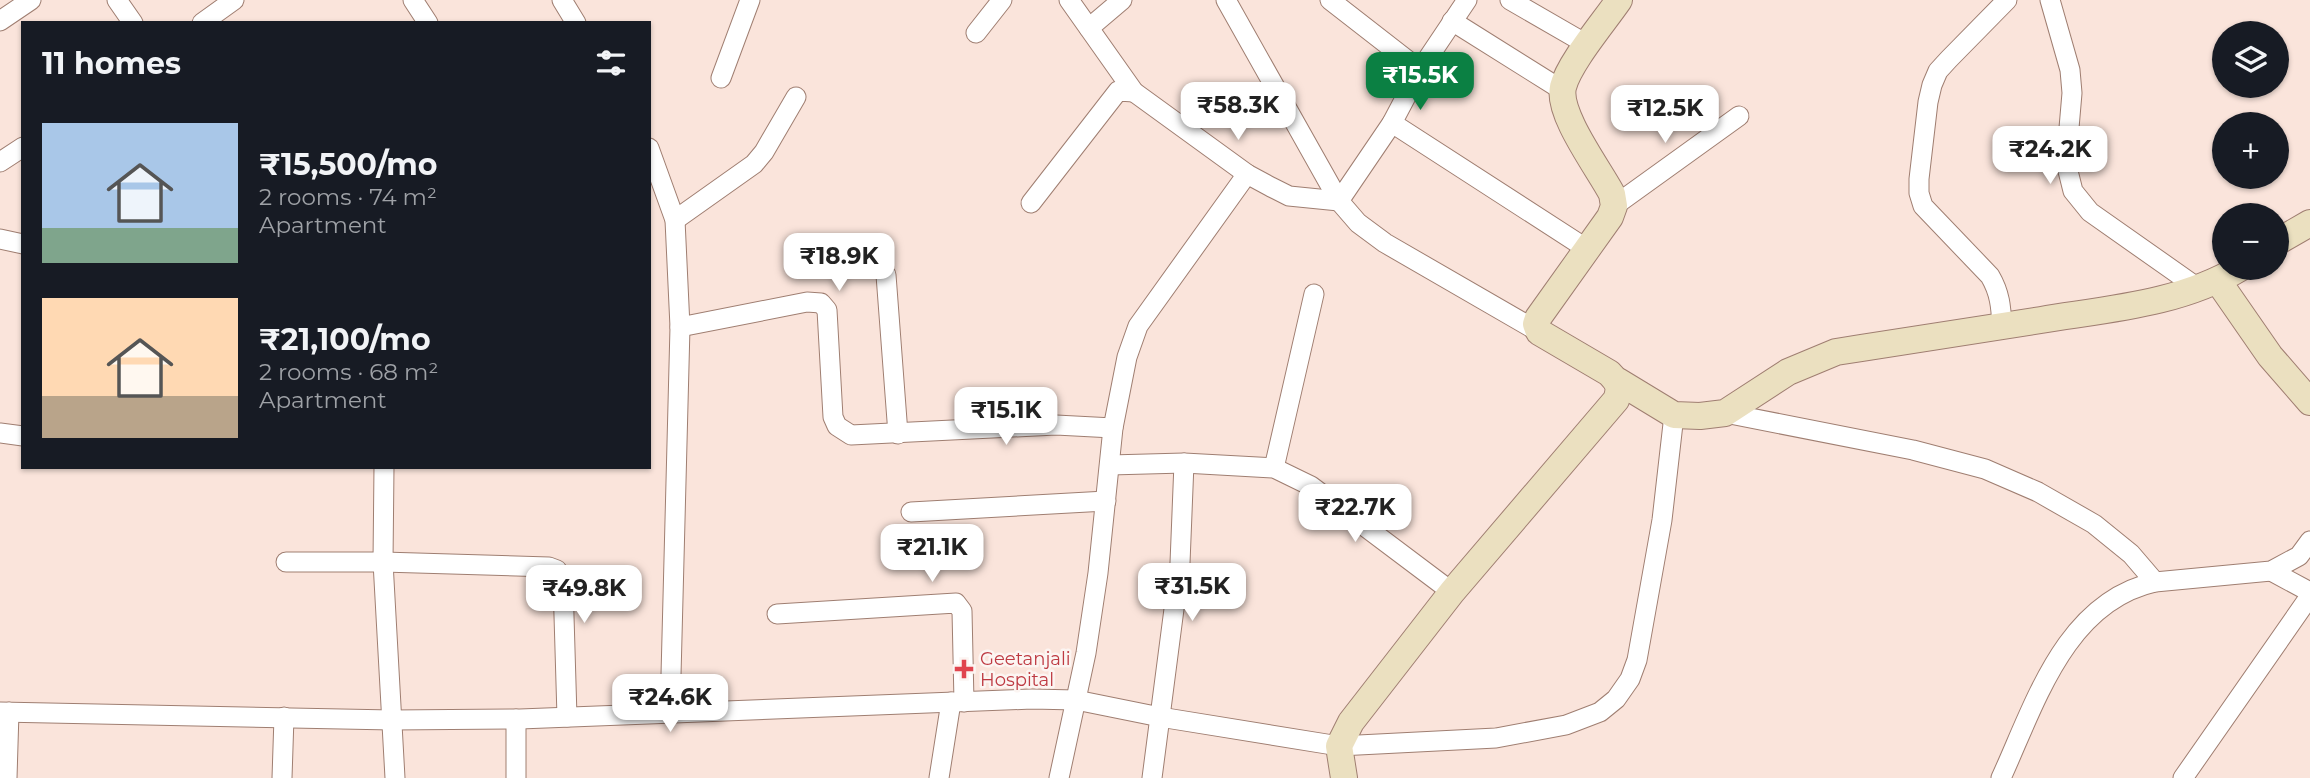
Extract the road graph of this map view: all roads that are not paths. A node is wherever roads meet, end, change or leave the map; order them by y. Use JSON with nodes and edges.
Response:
{"nodes":[{"id":1,"x":31,"y":0,"type":"edge"},
{"id":2,"x":117,"y":0,"type":"edge"},
{"id":3,"x":234,"y":0,"type":"edge"},
{"id":4,"x":413,"y":0,"type":"edge"},
{"id":5,"x":562,"y":0,"type":"edge"},
{"id":6,"x":750,"y":0,"type":"edge"},
{"id":7,"x":1002,"y":0,"type":"edge"},
{"id":8,"x":1069,"y":0,"type":"edge"},
{"id":9,"x":1122,"y":0,"type":"edge"},
{"id":10,"x":1226,"y":0,"type":"edge"},
{"id":11,"x":1330,"y":0,"type":"edge"},
{"id":12,"x":1466,"y":0,"type":"edge"},
{"id":13,"x":1510,"y":0,"type":"edge"},
{"id":14,"x":1619,"y":0,"type":"edge"},
{"id":15,"x":2007,"y":0,"type":"edge"},
{"id":16,"x":2050,"y":0,"type":"edge"},
{"id":17,"x":0,"y":21,"type":"edge"},
{"id":18,"x":132,"y":21,"type":"edge"},
{"id":19,"x":205,"y":21,"type":"edge"},
{"id":20,"x":427,"y":21,"type":"edge"},
{"id":21,"x":575,"y":21,"type":"edge"},
{"id":22,"x":1452,"y":21,"type":"junction"},
{"id":23,"x":1089,"y":28,"type":"junction"},
{"id":24,"x":976,"y":33,"type":"dead end"},
{"id":25,"x":1588,"y":45,"type":"junction"},
{"id":26,"x":1420,"y":70,"type":"junction"},
{"id":27,"x":721,"y":78,"type":"dead end"},
{"id":28,"x":1562,"y":90,"type":"junction"},
{"id":29,"x":1135,"y":92,"type":"junction"},
{"id":30,"x":796,"y":97,"type":"dead end"},
{"id":31,"x":1739,"y":116,"type":"dead end"},
{"id":32,"x":1392,"y":123,"type":"junction"},
{"id":33,"x":21,"y":148,"type":"edge"},
{"id":34,"x":651,"y":154,"type":"edge"},
{"id":35,"x":0,"y":162,"type":"edge"},
{"id":36,"x":1247,"y":174,"type":"junction"},
{"id":37,"x":1339,"y":201,"type":"junction"},
{"id":38,"x":1031,"y":202,"type":"dead end"},
{"id":39,"x":1614,"y":206,"type":"junction"},
{"id":40,"x":675,"y":220,"type":"junction"},
{"id":41,"x":2310,"y":223,"type":"edge"},
{"id":42,"x":2289,"y":235,"type":"edge"},
{"id":43,"x":0,"y":239,"type":"edge"},
{"id":44,"x":21,"y":244,"type":"edge"},
{"id":45,"x":1587,"y":249,"type":"junction"},
{"id":46,"x":886,"y":275,"type":"dead end"},
{"id":47,"x":2212,"y":275,"type":"edge"},
{"id":48,"x":2216,"y":280,"type":"edge"},
{"id":49,"x":2220,"y":280,"type":"edge"},
{"id":50,"x":1314,"y":294,"type":"dead end"},
{"id":51,"x":2002,"y":326,"type":"junction"},
{"id":52,"x":680,"y":327,"type":"junction"},
{"id":53,"x":1539,"y":332,"type":"junction"},
{"id":54,"x":1618,"y":381,"type":"junction"},
{"id":55,"x":2310,"y":402,"type":"edge"},
{"id":56,"x":1725,"y":413,"type":"junction"},
{"id":57,"x":1674,"y":415,"type":"junction"},
{"id":58,"x":1113,"y":428,"type":"junction"},
{"id":59,"x":0,"y":433,"type":"edge"},
{"id":60,"x":898,"y":434,"type":"junction"},
{"id":61,"x":21,"y":436,"type":"edge"},
{"id":62,"x":1184,"y":463,"type":"junction"},
{"id":63,"x":1110,"y":465,"type":"junction"},
{"id":64,"x":1274,"y":468,"type":"junction"},
{"id":65,"x":384,"y":469,"type":"edge"},
{"id":66,"x":1106,"y":501,"type":"junction"},
{"id":67,"x":911,"y":512,"type":"dead end"},
{"id":68,"x":2310,"y":541,"type":"edge"},
{"id":69,"x":286,"y":562,"type":"dead end"},
{"id":70,"x":383,"y":562,"type":"junction"},
{"id":71,"x":2271,"y":571,"type":"junction"},
{"id":72,"x":2155,"y":582,"type":"junction"},
{"id":73,"x":1452,"y":592,"type":"junction"},
{"id":74,"x":2310,"y":594,"type":"edge"},
{"id":75,"x":777,"y":614,"type":"dead end"},
{"id":76,"x":1076,"y":700,"type":"junction"},
{"id":77,"x":958,"y":702,"type":"junction"},
{"id":78,"x":4,"y":712,"type":"edge"},
{"id":79,"x":670,"y":713,"type":"junction"},
{"id":80,"x":284,"y":717,"type":"junction"},
{"id":81,"x":567,"y":717,"type":"junction"},
{"id":82,"x":1160,"y":718,"type":"junction"},
{"id":83,"x":516,"y":719,"type":"junction"},
{"id":84,"x":392,"y":720,"type":"junction"},
{"id":85,"x":1339,"y":746,"type":"junction"},
{"id":86,"x":7,"y":778,"type":"edge"},
{"id":87,"x":282,"y":778,"type":"edge"},
{"id":88,"x":395,"y":778,"type":"edge"},
{"id":89,"x":516,"y":778,"type":"edge"},
{"id":90,"x":939,"y":778,"type":"edge"},
{"id":91,"x":1059,"y":778,"type":"edge"},
{"id":92,"x":1152,"y":778,"type":"edge"},
{"id":93,"x":1345,"y":778,"type":"edge"},
{"id":94,"x":2001,"y":778,"type":"edge"},
{"id":95,"x":2183,"y":778,"type":"edge"}],
"edges":[{"from":1,"to":17,"type":"street"},
{"from":2,"to":18,"type":"street"},
{"from":3,"to":19,"type":"street"},
{"from":4,"to":20,"type":"street"},
{"from":5,"to":21,"type":"street"},
{"from":6,"to":27,"type":"street"},
{"from":7,"to":24,"type":"street"},
{"from":8,"to":23,"type":"street"},
{"from":9,"to":23,"type":"street"},
{"from":10,"to":37,"type":"street"},
{"from":11,"to":26,"type":"street"},
{"from":12,"to":22,"type":"street"},
{"from":13,"to":25,"type":"street"},
{"from":14,"to":25,"type":"street"},
{"from":15,"to":51,"type":"street"},
{"from":16,"to":47,"type":"street"},
{"from":22,"to":26,"type":"street"},
{"from":22,"to":28,"type":"street"},
{"from":23,"to":29,"type":"street"},
{"from":25,"to":28,"type":"street"},
{"from":26,"to":32,"type":"street"},
{"from":28,"to":39,"type":"street"},
{"from":29,"to":36,"type":"street"},
{"from":29,"to":38,"type":"street"},
{"from":30,"to":40,"type":"street"},
{"from":31,"to":39,"type":"street"},
{"from":32,"to":37,"type":"street"},
{"from":32,"to":45,"type":"street"},
{"from":33,"to":35,"type":"street"},
{"from":34,"to":40,"type":"street"},
{"from":36,"to":37,"type":"street"},
{"from":36,"to":58,"type":"street"},
{"from":37,"to":53,"type":"street"},
{"from":39,"to":45,"type":"street"},
{"from":40,"to":52,"type":"street"},
{"from":41,"to":42,"type":"street"},
{"from":43,"to":44,"type":"street"},
{"from":45,"to":53,"type":"street"},
{"from":46,"to":60,"type":"street"},
{"from":48,"to":51,"type":"street"},
{"from":49,"to":55,"type":"street"},
{"from":50,"to":64,"type":"street"},
{"from":51,"to":56,"type":"street"},
{"from":52,"to":60,"type":"street"},
{"from":52,"to":79,"type":"street"},
{"from":53,"to":54,"type":"street"},
{"from":54,"to":57,"type":"street"},
{"from":54,"to":73,"type":"street"},
{"from":56,"to":57,"type":"street"},
{"from":56,"to":72,"type":"street"},
{"from":57,"to":85,"type":"street"},
{"from":58,"to":60,"type":"street"},
{"from":58,"to":63,"type":"street"},
{"from":59,"to":61,"type":"street"},
{"from":62,"to":63,"type":"street"},
{"from":62,"to":64,"type":"street"},
{"from":62,"to":82,"type":"street"},
{"from":63,"to":66,"type":"street"},
{"from":64,"to":73,"type":"street"},
{"from":65,"to":70,"type":"street"},
{"from":66,"to":67,"type":"street"},
{"from":66,"to":76,"type":"street"},
{"from":68,"to":71,"type":"street"},
{"from":69,"to":70,"type":"street"},
{"from":70,"to":81,"type":"street"},
{"from":70,"to":84,"type":"street"},
{"from":71,"to":72,"type":"street"},
{"from":71,"to":74,"type":"street"},
{"from":72,"to":94,"type":"street"},
{"from":73,"to":85,"type":"street"},
{"from":74,"to":95,"type":"street"},
{"from":75,"to":77,"type":"street"},
{"from":76,"to":77,"type":"street"},
{"from":76,"to":82,"type":"street"},
{"from":76,"to":91,"type":"street"},
{"from":77,"to":79,"type":"street"},
{"from":77,"to":90,"type":"street"},
{"from":78,"to":80,"type":"street"},
{"from":78,"to":86,"type":"street"},
{"from":79,"to":81,"type":"street"},
{"from":80,"to":84,"type":"street"},
{"from":80,"to":87,"type":"street"},
{"from":81,"to":83,"type":"street"},
{"from":82,"to":85,"type":"street"},
{"from":82,"to":92,"type":"street"},
{"from":83,"to":84,"type":"street"},
{"from":83,"to":89,"type":"street"},
{"from":84,"to":88,"type":"street"},
{"from":85,"to":93,"type":"street"}]}
